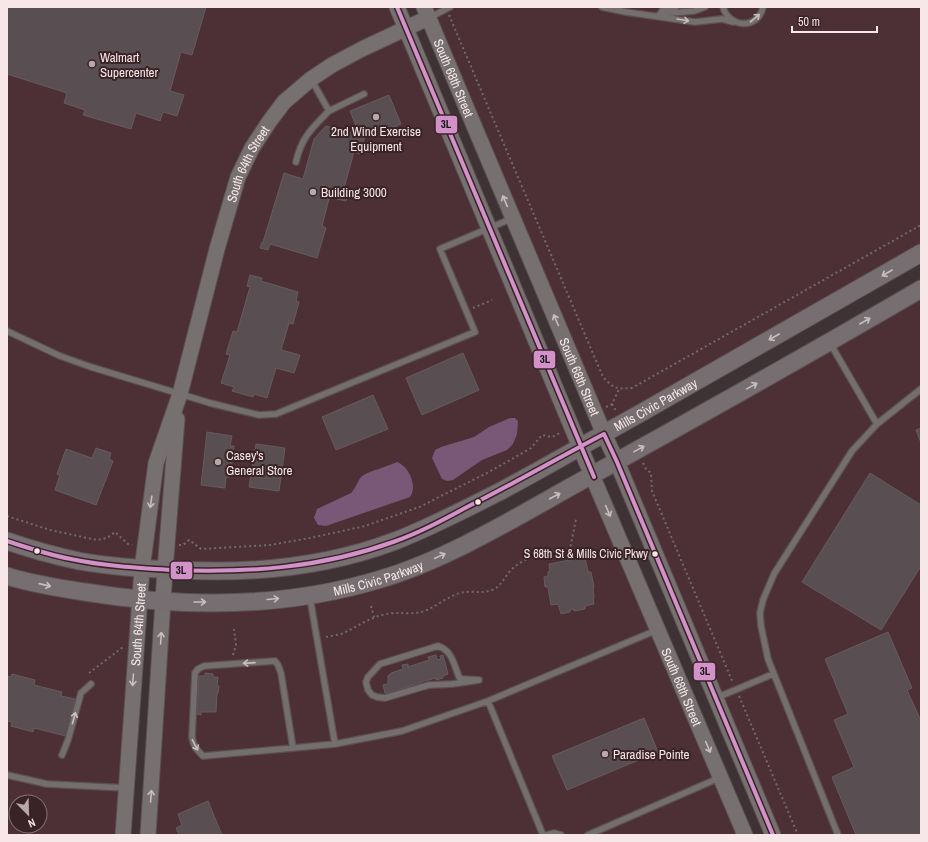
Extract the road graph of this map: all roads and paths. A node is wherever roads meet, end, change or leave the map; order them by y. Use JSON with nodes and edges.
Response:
{"nodes":[{"id":1,"x":397,"y":7,"type":"edge"},
{"id":2,"x":602,"y":7,"type":"edge"},
{"id":3,"x":676,"y":7,"type":"edge"},
{"id":4,"x":705,"y":7,"type":"edge"},
{"id":5,"x":723,"y":7,"type":"edge"},
{"id":6,"x":763,"y":7,"type":"edge"},
{"id":7,"x":449,"y":8,"type":"edge"},
{"id":8,"x":426,"y":13,"type":"edge"},
{"id":9,"x":644,"y":14,"type":"junction"},
{"id":10,"x":733,"y":22,"type":"junction"},
{"id":11,"x":406,"y":28,"type":"junction"},
{"id":12,"x":311,"y":79,"type":"junction"},
{"id":13,"x":364,"y":94,"type":"dead end"},
{"id":14,"x":329,"y":111,"type":"junction"},
{"id":15,"x":296,"y":162,"type":"dead end"},
{"id":16,"x":513,"y":218,"type":"junction"},
{"id":17,"x":921,"y":225,"type":"edge"},
{"id":18,"x":489,"y":228,"type":"junction"},
{"id":19,"x":921,"y":253,"type":"edge"},
{"id":20,"x":921,"y":289,"type":"edge"},
{"id":21,"x":492,"y":300,"type":"dead end"},
{"id":22,"x":466,"y":312,"type":"junction"},
{"id":23,"x":7,"y":332,"type":"edge"},
{"id":24,"x":830,"y":342,"type":"junction"},
{"id":25,"x":619,"y":389,"type":"junction"},
{"id":26,"x":921,"y":389,"type":"edge"},
{"id":27,"x":180,"y":394,"type":"junction"},
{"id":28,"x":612,"y":404,"type":"dead end"},
{"id":29,"x":877,"y":424,"type":"junction"},
{"id":30,"x":604,"y":434,"type":"junction"},
{"id":31,"x":552,"y":437,"type":"dead end"},
{"id":32,"x":580,"y":446,"type":"junction"},
{"id":33,"x":617,"y":462,"type":"junction"},
{"id":34,"x":646,"y":470,"type":"dead end"},
{"id":35,"x":593,"y":475,"type":"junction"},
{"id":36,"x":7,"y":516,"type":"edge"},
{"id":37,"x":576,"y":519,"type":"dead end"},
{"id":38,"x":7,"y":540,"type":"edge"},
{"id":39,"x":128,"y":544,"type":"dead end"},
{"id":40,"x":183,"y":545,"type":"dead end"},
{"id":41,"x":142,"y":569,"type":"junction"},
{"id":42,"x":165,"y":570,"type":"junction"},
{"id":43,"x":7,"y":576,"type":"edge"},
{"id":44,"x":309,"y":595,"type":"junction"},
{"id":45,"x":140,"y":600,"type":"junction"},
{"id":46,"x":163,"y":601,"type":"junction"},
{"id":47,"x":371,"y":606,"type":"dead end"},
{"id":48,"x":374,"y":617,"type":"junction"},
{"id":49,"x":234,"y":629,"type":"dead end"},
{"id":50,"x":659,"y":629,"type":"junction"},
{"id":51,"x":326,"y":637,"type":"dead end"},
{"id":52,"x":123,"y":648,"type":"dead end"},
{"id":53,"x":232,"y":664,"type":"junction"},
{"id":54,"x":89,"y":673,"type":"dead end"},
{"id":55,"x":773,"y":674,"type":"junction"},
{"id":56,"x":479,"y":680,"type":"joint"},
{"id":57,"x":91,"y":684,"type":"dead end"},
{"id":58,"x":736,"y":689,"type":"junction"},
{"id":59,"x":716,"y":698,"type":"junction"},
{"id":60,"x":488,"y":701,"type":"junction"},
{"id":61,"x":335,"y":744,"type":"junction"},
{"id":62,"x":294,"y":748,"type":"junction"},
{"id":63,"x":62,"y":755,"type":"dead end"},
{"id":64,"x":7,"y":774,"type":"edge"},
{"id":65,"x":721,"y":777,"type":"junction"},
{"id":66,"x":126,"y":788,"type":"junction"},
{"id":67,"x":123,"y":835,"type":"edge"},
{"id":68,"x":148,"y":835,"type":"edge"},
{"id":69,"x":543,"y":835,"type":"edge"},
{"id":70,"x":547,"y":835,"type":"edge"},
{"id":71,"x":561,"y":835,"type":"edge"},
{"id":72,"x":588,"y":835,"type":"edge"},
{"id":73,"x":746,"y":835,"type":"edge"},
{"id":74,"x":773,"y":835,"type":"edge"},
{"id":75,"x":798,"y":835,"type":"edge"},
{"id":76,"x":838,"y":835,"type":"edge"}],
"edges":[{"from":1,"to":11,"type":"street","name":"South 68th Street"},
{"from":2,"to":9,"type":"lane"},
{"from":3,"to":9,"type":"lane"},
{"from":4,"to":9,"type":"lane"},
{"from":5,"to":10,"type":"lane"},
{"from":10,"to":6,"type":"lane","one_way":true},
{"from":7,"to":8,"type":"lane"},
{"from":7,"to":25,"type":"path"},
{"from":8,"to":11,"type":"street","name":"South 64th Street"},
{"from":16,"to":8,"type":"street","name":"South 68th Street","one_way":true},
{"from":9,"to":10,"type":"lane","one_way":true},
{"from":11,"to":12,"type":"street","name":"South 64th Street"},
{"from":11,"to":18,"type":"street","name":"South 68th Street"},
{"from":12,"to":14,"type":"lane"},
{"from":12,"to":27,"type":"street","name":"South 64th Street"},
{"from":13,"to":14,"type":"lane"},
{"from":14,"to":15,"type":"lane"},
{"from":16,"to":18,"type":"lane"},
{"from":30,"to":16,"type":"street","name":"South 68th Street","one_way":true},
{"from":17,"to":25,"type":"path"},
{"from":18,"to":22,"type":"lane"},
{"from":18,"to":32,"type":"street","name":"South 68th Street"},
{"from":19,"to":30,"type":"main road","name":"Mills Civic Parkway","one_way":true},
{"from":24,"to":20,"type":"main road","name":"Mills Civic Parkway","one_way":true},
{"from":21,"to":22,"type":"path"},
{"from":22,"to":27,"type":"lane"},
{"from":23,"to":27,"type":"lane"},
{"from":24,"to":29,"type":"lane"},
{"from":33,"to":24,"type":"main road","name":"Mills Civic Parkway","one_way":true},
{"from":25,"to":28,"type":"path"},
{"from":26,"to":29,"type":"lane"},
{"from":27,"to":41,"type":"street","name":"South 64th Street","one_way":true},
{"from":27,"to":42,"type":"street","name":"South 64th Street"},
{"from":29,"to":55,"type":"lane"},
{"from":30,"to":32,"type":"main road","name":"Mills Civic Parkway"},
{"from":30,"to":33,"type":"street","name":"South 68th Street"},
{"from":31,"to":40,"type":"path"},
{"from":32,"to":35,"type":"street","name":"South 68th Street"},
{"from":32,"to":42,"type":"main road","name":"Mills Civic Parkway"},
{"from":33,"to":35,"type":"main road","name":"Mills Civic Parkway"},
{"from":33,"to":59,"type":"street","name":"South 68th Street"},
{"from":34,"to":58,"type":"path"},
{"from":44,"to":35,"type":"main road","name":"Mills Civic Parkway","one_way":true},
{"from":35,"to":50,"type":"street","name":"South 68th Street","one_way":true},
{"from":36,"to":39,"type":"path"},
{"from":37,"to":48,"type":"path"},
{"from":38,"to":41,"type":"main road","name":"Mills Civic Parkway"},
{"from":41,"to":42,"type":"main road","name":"Mills Civic Parkway"},
{"from":41,"to":45,"type":"street","name":"South 64th Street"},
{"from":42,"to":46,"type":"street","name":"South 64th Street"},
{"from":43,"to":45,"type":"main road","name":"Mills Civic Parkway","one_way":true},
{"from":46,"to":44,"type":"main road","name":"Mills Civic Parkway","one_way":true},
{"from":44,"to":61,"type":"lane"},
{"from":45,"to":46,"type":"main road","name":"Mills Civic Parkway"},
{"from":45,"to":66,"type":"street","name":"South 64th Street","one_way":true},
{"from":68,"to":46,"type":"street","name":"South 64th Street","one_way":true},
{"from":47,"to":48,"type":"path"},
{"from":48,"to":51,"type":"path"},
{"from":49,"to":53,"type":"path"},
{"from":50,"to":60,"type":"lane"},
{"from":50,"to":65,"type":"street","name":"South 68th Street","one_way":true},
{"from":52,"to":54,"type":"path"},
{"from":62,"to":53,"type":"lane","one_way":true},
{"from":53,"to":62,"type":"lane","one_way":true},
{"from":55,"to":58,"type":"lane"},
{"from":55,"to":76,"type":"lane"},
{"from":56,"to":56,"type":"lane"},
{"from":63,"to":57,"type":"lane","one_way":true},
{"from":58,"to":59,"type":"lane"},
{"from":58,"to":75,"type":"path"},
{"from":59,"to":74,"type":"street","name":"South 68th Street"},
{"from":60,"to":61,"type":"lane"},
{"from":60,"to":69,"type":"lane"},
{"from":61,"to":62,"type":"lane"},
{"from":64,"to":66,"type":"lane"},
{"from":65,"to":72,"type":"lane"},
{"from":65,"to":73,"type":"street","name":"South 68th Street"},
{"from":66,"to":67,"type":"street","name":"South 64th Street"},
{"from":70,"to":71,"type":"lane"}]}
